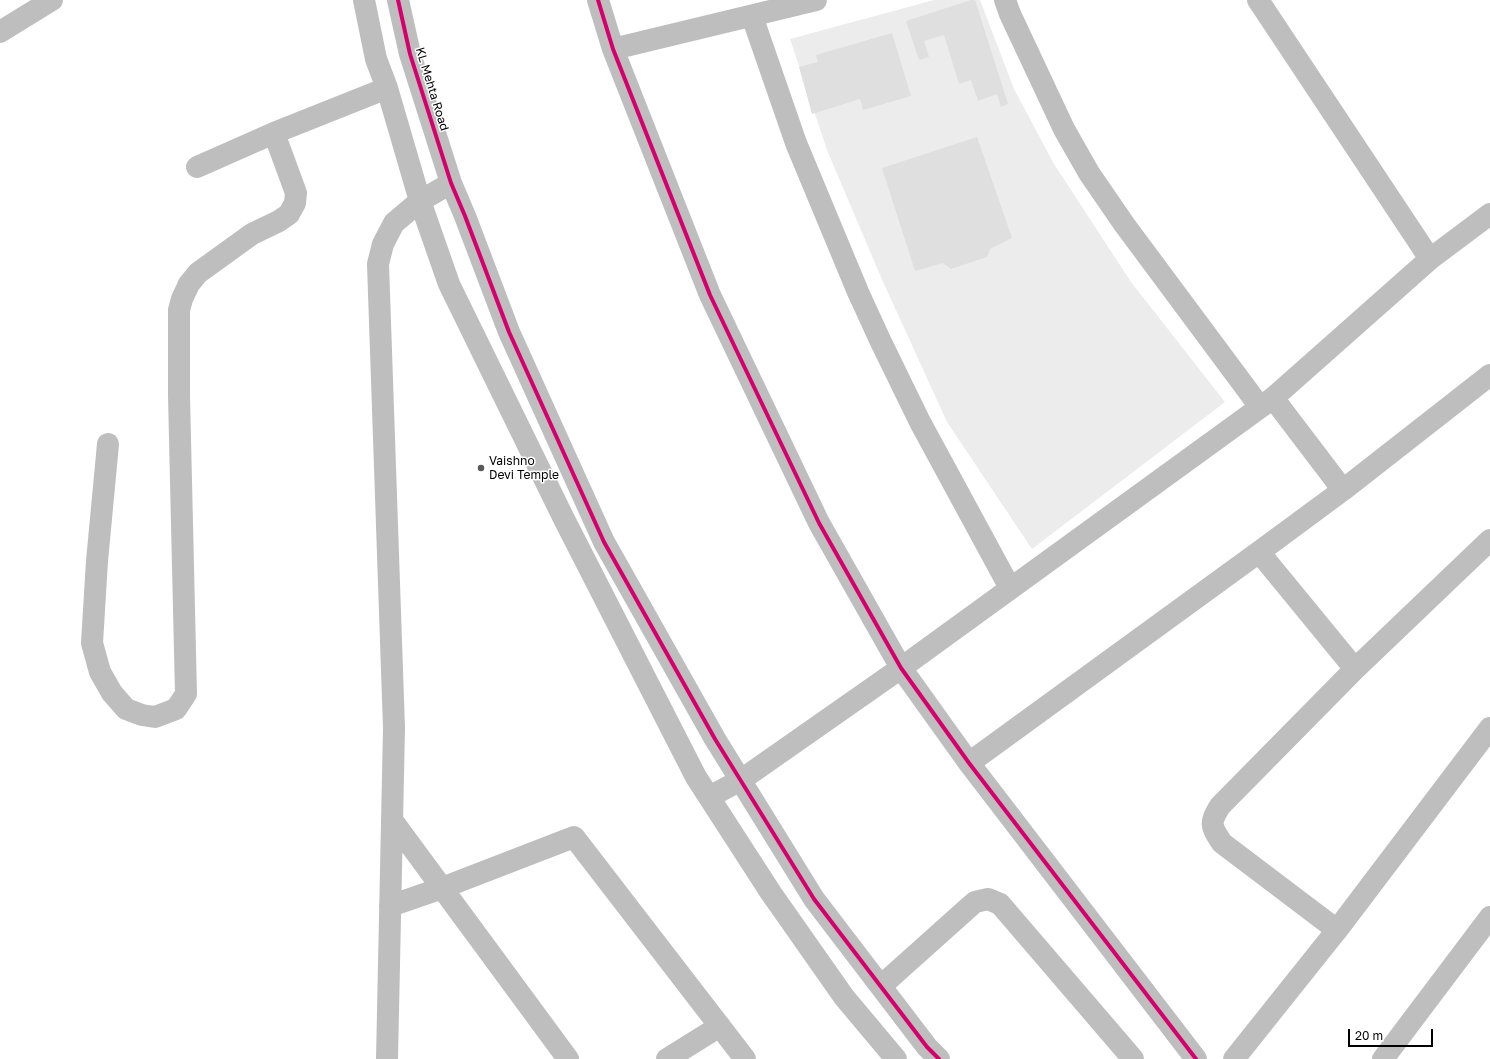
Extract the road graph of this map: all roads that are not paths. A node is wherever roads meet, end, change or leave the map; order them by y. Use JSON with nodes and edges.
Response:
{"nodes":[{"id":1,"x":52,"y":0,"type":"edge"},
{"id":2,"x":364,"y":0,"type":"edge"},
{"id":3,"x":398,"y":0,"type":"edge"},
{"id":4,"x":598,"y":0,"type":"edge"},
{"id":5,"x":816,"y":0,"type":"edge"},
{"id":6,"x":1005,"y":0,"type":"edge"},
{"id":7,"x":1258,"y":0,"type":"edge"},
{"id":8,"x":752,"y":16,"type":"junction"},
{"id":9,"x":0,"y":32,"type":"edge"},
{"id":10,"x":613,"y":49,"type":"junction"},
{"id":11,"x":386,"y":88,"type":"junction"},
{"id":12,"x":274,"y":133,"type":"junction"},
{"id":13,"x":197,"y":167,"type":"dead end"},
{"id":14,"x":450,"y":183,"type":"junction"},
{"id":15,"x":420,"y":201,"type":"junction"},
{"id":16,"x":1490,"y":214,"type":"edge"},
{"id":17,"x":1430,"y":259,"type":"junction"},
{"id":18,"x":1490,"y":375,"type":"edge"},
{"id":19,"x":1266,"y":402,"type":"junction"},
{"id":20,"x":108,"y":444,"type":"dead end"},
{"id":21,"x":1343,"y":490,"type":"junction"},
{"id":22,"x":1490,"y":540,"type":"edge"},
{"id":23,"x":1259,"y":552,"type":"junction"},
{"id":24,"x":1010,"y":588,"type":"junction"},
{"id":25,"x":901,"y":668,"type":"junction"},
{"id":26,"x":1355,"y":669,"type":"junction"},
{"id":27,"x":1490,"y":728,"type":"edge"},
{"id":28,"x":969,"y":763,"type":"junction"},
{"id":29,"x":741,"y":780,"type":"junction"},
{"id":30,"x":709,"y":797,"type":"junction"},
{"id":31,"x":392,"y":820,"type":"junction"},
{"id":32,"x":442,"y":888,"type":"junction"},
{"id":33,"x":390,"y":906,"type":"junction"},
{"id":34,"x":1490,"y":917,"type":"edge"},
{"id":35,"x":1337,"y":930,"type":"junction"},
{"id":36,"x":881,"y":986,"type":"junction"},
{"id":37,"x":720,"y":1026,"type":"junction"},
{"id":38,"x":387,"y":1059,"type":"edge"},
{"id":39,"x":568,"y":1059,"type":"edge"},
{"id":40,"x":667,"y":1059,"type":"edge"},
{"id":41,"x":745,"y":1059,"type":"edge"},
{"id":42,"x":896,"y":1059,"type":"edge"},
{"id":43,"x":938,"y":1059,"type":"edge"},
{"id":44,"x":1133,"y":1059,"type":"edge"},
{"id":45,"x":1196,"y":1059,"type":"edge"},
{"id":46,"x":1234,"y":1059,"type":"edge"},
{"id":47,"x":1383,"y":1059,"type":"edge"}],
"edges":[{"from":1,"to":9,"type":"street"},
{"from":2,"to":11,"type":"street"},
{"from":3,"to":14,"type":"street","name":"KL Mehta Road"},
{"from":4,"to":10,"type":"street"},
{"from":5,"to":8,"type":"street"},
{"from":6,"to":19,"type":"street"},
{"from":7,"to":17,"type":"street"},
{"from":8,"to":10,"type":"street"},
{"from":8,"to":24,"type":"street"},
{"from":10,"to":25,"type":"street"},
{"from":11,"to":12,"type":"street"},
{"from":11,"to":15,"type":"street"},
{"from":12,"to":13,"type":"street"},
{"from":12,"to":20,"type":"street"},
{"from":14,"to":15,"type":"street"},
{"from":14,"to":29,"type":"street","name":"KL Mehta Road"},
{"from":15,"to":30,"type":"street"},
{"from":15,"to":31,"type":"street"},
{"from":16,"to":17,"type":"street"},
{"from":17,"to":19,"type":"street"},
{"from":18,"to":21,"type":"street"},
{"from":19,"to":21,"type":"street"},
{"from":19,"to":24,"type":"street"},
{"from":21,"to":23,"type":"street"},
{"from":22,"to":26,"type":"street"},
{"from":23,"to":26,"type":"street"},
{"from":23,"to":28,"type":"street"},
{"from":24,"to":25,"type":"street"},
{"from":25,"to":28,"type":"street"},
{"from":25,"to":29,"type":"street"},
{"from":26,"to":35,"type":"street"},
{"from":27,"to":35,"type":"street"},
{"from":28,"to":45,"type":"street"},
{"from":29,"to":30,"type":"street"},
{"from":29,"to":36,"type":"street","name":"KL Mehta Road"},
{"from":30,"to":42,"type":"street"},
{"from":31,"to":32,"type":"street"},
{"from":31,"to":33,"type":"street"},
{"from":32,"to":33,"type":"street"},
{"from":32,"to":37,"type":"street"},
{"from":32,"to":39,"type":"street"},
{"from":33,"to":38,"type":"street"},
{"from":34,"to":47,"type":"street"},
{"from":35,"to":46,"type":"street"},
{"from":36,"to":43,"type":"street","name":"KL Mehta Road"},
{"from":36,"to":44,"type":"street"},
{"from":37,"to":40,"type":"street"},
{"from":37,"to":41,"type":"street"}]}
